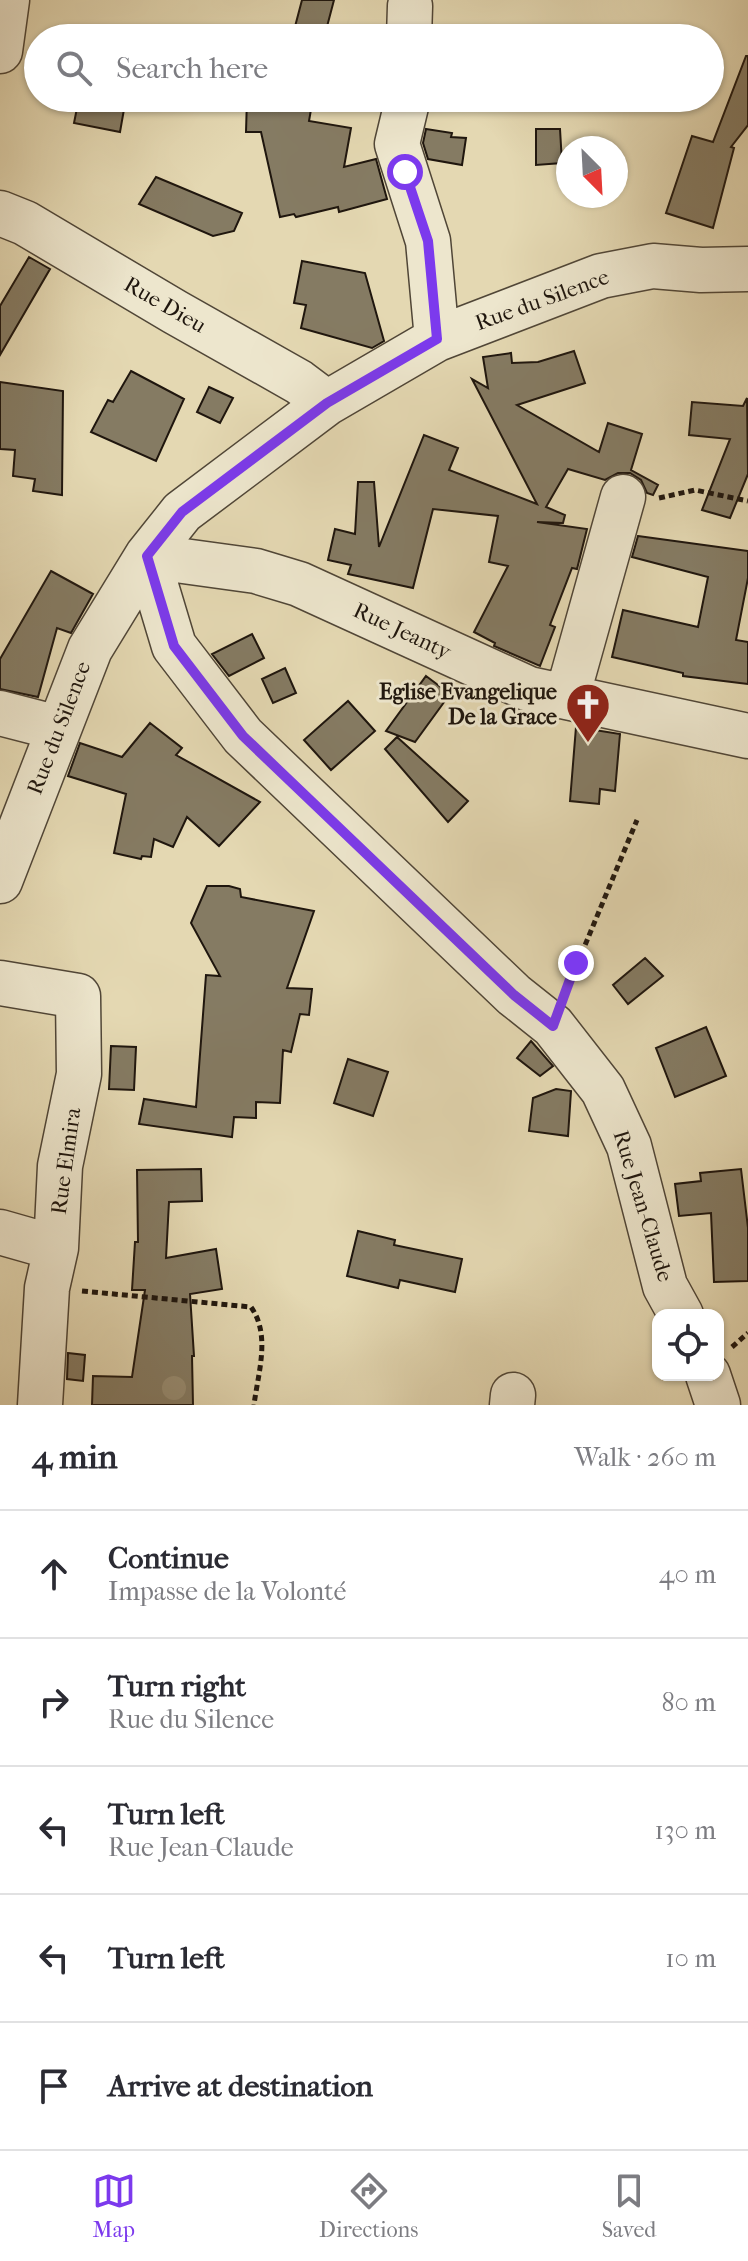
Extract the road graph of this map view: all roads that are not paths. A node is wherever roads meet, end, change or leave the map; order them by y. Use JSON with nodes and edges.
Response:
{"nodes":[{"id":1,"x":7,"y":0,"type":"edge"},
{"id":2,"x":0,"y":51,"type":"edge"},
{"id":3,"x":405,"y":112,"type":"edge"},
{"id":4,"x":0,"y":213,"type":"edge"},
{"id":5,"x":748,"y":269,"type":"edge"},
{"id":6,"x":437,"y":339,"type":"junction"},
{"id":7,"x":327,"y":403,"type":"junction"},
{"id":8,"x":621,"y":502,"type":"road end"},
{"id":9,"x":147,"y":556,"type":"junction"},
{"id":10,"x":567,"y":697,"type":"junction"},
{"id":11,"x":0,"y":713,"type":"edge"},
{"id":12,"x":58,"y":728,"type":"junction"},
{"id":13,"x":748,"y":736,"type":"edge"},
{"id":14,"x":0,"y":881,"type":"edge"},
{"id":15,"x":0,"y":983,"type":"edge"},
{"id":16,"x":0,"y":1232,"type":"edge"},
{"id":17,"x":51,"y":1268,"type":"junction"},
{"id":18,"x":678,"y":1309,"type":"edge"},
{"id":19,"x":710,"y":1381,"type":"edge"},
{"id":20,"x":40,"y":1405,"type":"edge"},
{"id":21,"x":718,"y":1405,"type":"edge"}],
"edges":[{"from":1,"to":2,"type":"street"},
{"from":3,"to":6,"type":"street"},
{"from":4,"to":7,"type":"street","name":"Rue Dieu"},
{"from":5,"to":6,"type":"street","name":"Rue du Silence"},
{"from":6,"to":7,"type":"street","name":"Rue du Silence"},
{"from":7,"to":9,"type":"street","name":"Rue du Silence"},
{"from":8,"to":10,"type":"street"},
{"from":9,"to":10,"type":"street","name":"Rue Jeanty"},
{"from":9,"to":12,"type":"street","name":"Rue du Silence"},
{"from":9,"to":18,"type":"street","name":"Rue Jean-Claude"},
{"from":10,"to":13,"type":"street","name":"Rue Jeanty"},
{"from":11,"to":12,"type":"street"},
{"from":12,"to":14,"type":"street","name":"Rue du Silence"},
{"from":15,"to":17,"type":"street","name":"Rue Elmira"},
{"from":16,"to":17,"type":"street"},
{"from":17,"to":20,"type":"street","name":"Rue Elmira"},
{"from":19,"to":21,"type":"street"}]}
